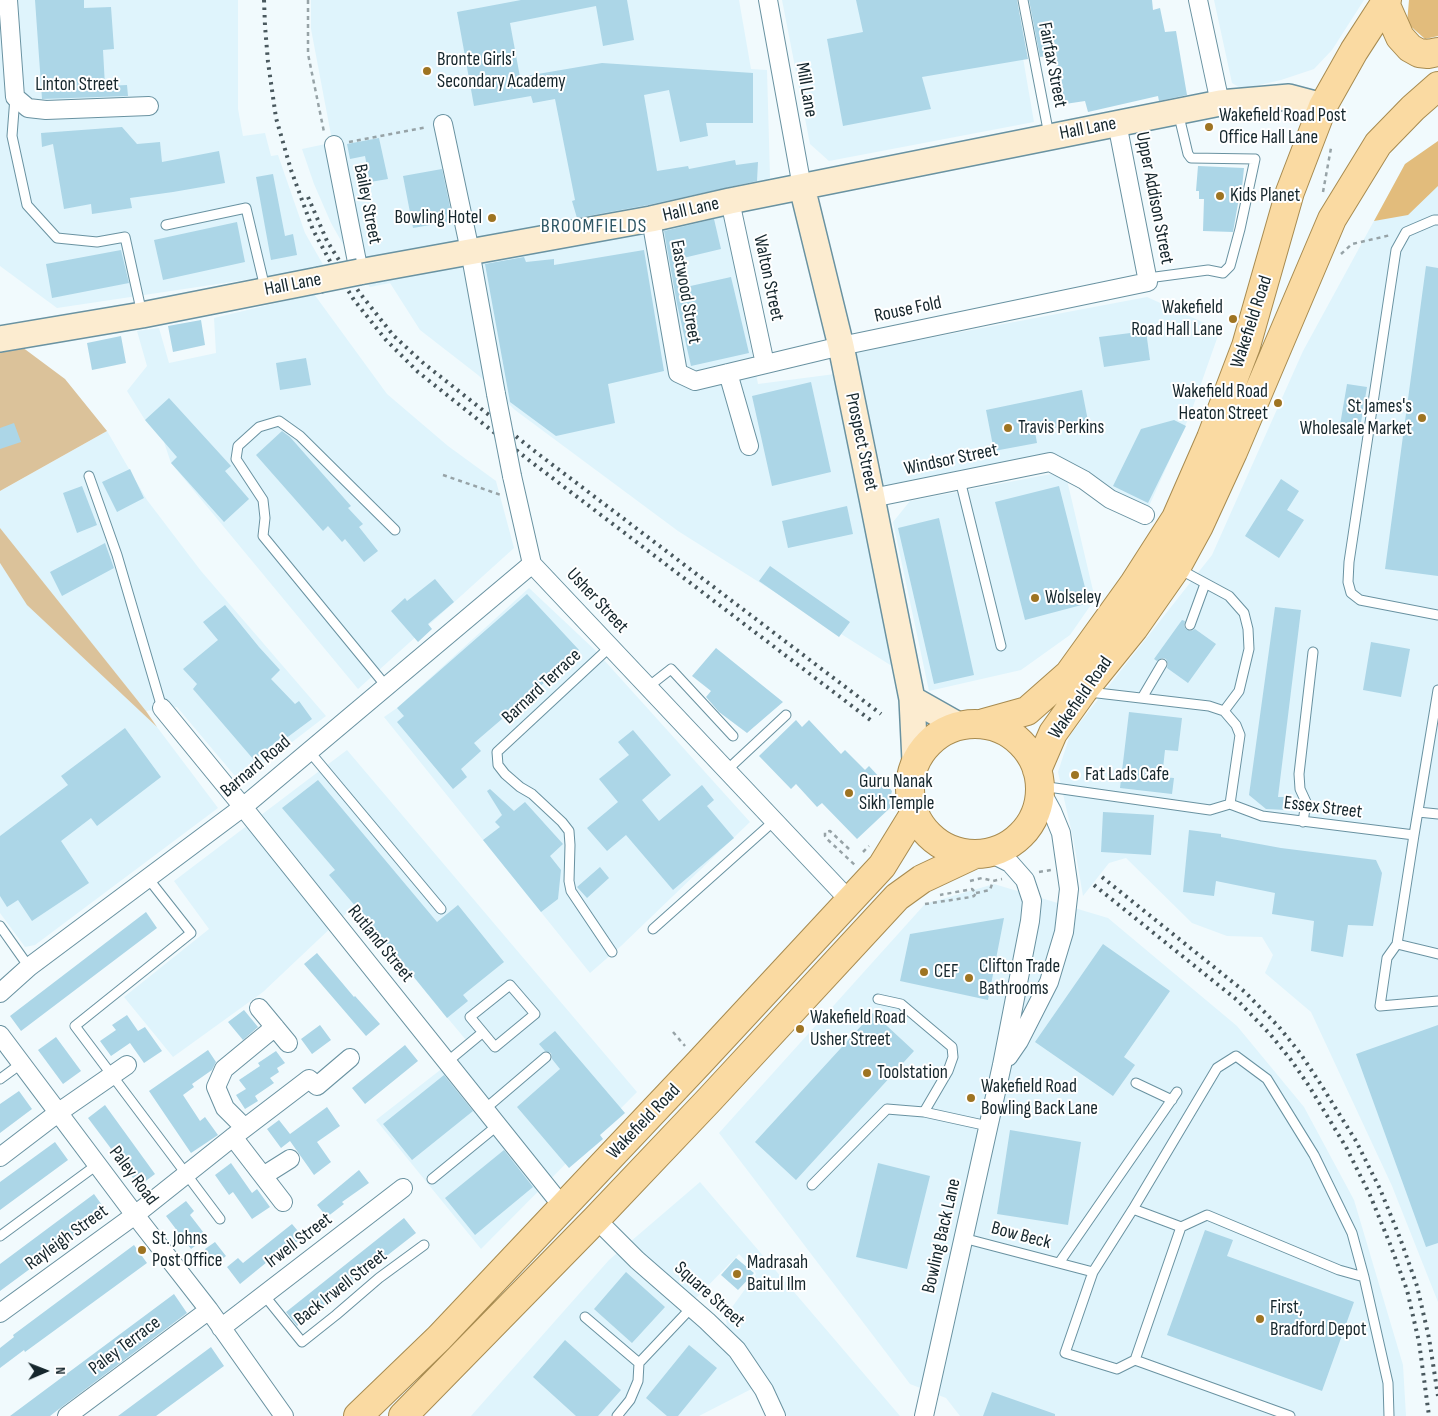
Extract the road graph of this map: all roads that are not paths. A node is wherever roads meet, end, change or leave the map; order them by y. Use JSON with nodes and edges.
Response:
{"nodes":[{"id":1,"x":8,"y":0,"type":"edge"},
{"id":2,"x":768,"y":0,"type":"edge"},
{"id":3,"x":1023,"y":0,"type":"edge"},
{"id":4,"x":1198,"y":0,"type":"edge"},
{"id":5,"x":1386,"y":1,"type":"edge"},
{"id":6,"x":5,"y":37,"type":"edge"},
{"id":7,"x":1438,"y":52,"type":"edge"},
{"id":8,"x":1438,"y":86,"type":"edge"},
{"id":9,"x":15,"y":97,"type":"junction"},
{"id":10,"x":1220,"y":103,"type":"junction"},
{"id":11,"x":149,"y":106,"type":"dead end"},
{"id":12,"x":1322,"y":106,"type":"junction"},
{"id":13,"x":1178,"y":111,"type":"junction"},
{"id":14,"x":1117,"y":123,"type":"junction"},
{"id":15,"x":443,"y":124,"type":"road end"},
{"id":16,"x":1049,"y":136,"type":"junction"},
{"id":17,"x":334,"y":145,"type":"road end"},
{"id":18,"x":802,"y":187,"type":"junction"},
{"id":19,"x":730,"y":201,"type":"junction"},
{"id":20,"x":651,"y":219,"type":"junction"},
{"id":21,"x":1438,"y":220,"type":"edge"},
{"id":22,"x":166,"y":225,"type":"dead end"},
{"id":23,"x":470,"y":251,"type":"junction"},
{"id":24,"x":359,"y":272,"type":"junction"},
{"id":25,"x":1148,"y":280,"type":"junction"},
{"id":26,"x":266,"y":290,"type":"junction"},
{"id":27,"x":142,"y":315,"type":"junction"},
{"id":28,"x":0,"y":339,"type":"edge"},
{"id":29,"x":841,"y":346,"type":"junction"},
{"id":30,"x":765,"y":364,"type":"junction"},
{"id":31,"x":678,"y":373,"type":"joint"},
{"id":32,"x":728,"y":373,"type":"junction"},
{"id":33,"x":749,"y":446,"type":"dead end"},
{"id":34,"x":89,"y":476,"type":"dead end"},
{"id":35,"x":960,"y":480,"type":"junction"},
{"id":36,"x":872,"y":498,"type":"junction"},
{"id":37,"x":1145,"y":515,"type":"dead end"},
{"id":38,"x":395,"y":530,"type":"dead end"},
{"id":39,"x":532,"y":564,"type":"junction"},
{"id":40,"x":1176,"y":568,"type":"junction"},
{"id":41,"x":1205,"y":584,"type":"junction"},
{"id":42,"x":1438,"y":615,"type":"edge"},
{"id":43,"x":1190,"y":625,"type":"dead end"},
{"id":44,"x":1002,"y":646,"type":"dead end"},
{"id":45,"x":610,"y":647,"type":"junction"},
{"id":46,"x":1313,"y":652,"type":"dead end"},
{"id":47,"x":1162,"y":664,"type":"dead end"},
{"id":48,"x":386,"y":686,"type":"junction"},
{"id":49,"x":648,"y":687,"type":"junction"},
{"id":50,"x":1438,"y":690,"type":"edge"},
{"id":51,"x":1083,"y":691,"type":"junction"},
{"id":52,"x":1142,"y":698,"type":"junction"},
{"id":53,"x":912,"y":699,"type":"junction"},
{"id":54,"x":162,"y":708,"type":"joint"},
{"id":55,"x":1224,"y":711,"type":"junction"},
{"id":56,"x":786,"y":715,"type":"dead end"},
{"id":57,"x":971,"y":724,"type":"junction"},
{"id":58,"x":733,"y":736,"type":"dead end"},
{"id":59,"x":309,"y":750,"type":"junction"},
{"id":60,"x":915,"y":761,"type":"junction"},
{"id":61,"x":727,"y":770,"type":"junction"},
{"id":62,"x":1040,"y":782,"type":"junction"},
{"id":63,"x":1230,"y":804,"type":"junction"},
{"id":64,"x":243,"y":807,"type":"junction"},
{"id":65,"x":1418,"y":812,"type":"junction"},
{"id":66,"x":914,"y":814,"type":"junction"},
{"id":67,"x":1438,"y":814,"type":"edge"},
{"id":68,"x":774,"y":821,"type":"junction"},
{"id":69,"x":1303,"y":822,"type":"junction"},
{"id":70,"x":1414,"y":835,"type":"junction"},
{"id":71,"x":981,"y":854,"type":"junction"},
{"id":72,"x":147,"y":877,"type":"junction"},
{"id":73,"x":849,"y":900,"type":"junction"},
{"id":74,"x":441,"y":909,"type":"dead end"},
{"id":75,"x":0,"y":926,"type":"edge"},
{"id":76,"x":653,"y":929,"type":"dead end"},
{"id":77,"x":1397,"y":944,"type":"junction"},
{"id":78,"x":612,"y":952,"type":"dead end"},
{"id":79,"x":1438,"y":954,"type":"edge"},
{"id":80,"x":29,"y":967,"type":"junction"},
{"id":81,"x":0,"y":993,"type":"edge"},
{"id":82,"x":878,"y":1000,"type":"dead end"},
{"id":83,"x":1438,"y":1001,"type":"edge"},
{"id":84,"x":259,"y":1008,"type":"dead end"},
{"id":85,"x":275,"y":1027,"type":"junction"},
{"id":86,"x":482,"y":1033,"type":"junction"},
{"id":87,"x":0,"y":1035,"type":"edge"},
{"id":88,"x":288,"y":1044,"type":"dead end"},
{"id":89,"x":546,"y":1057,"type":"dead end"},
{"id":90,"x":350,"y":1058,"type":"dead end"},
{"id":91,"x":447,"y":1062,"type":"junction"},
{"id":92,"x":22,"y":1063,"type":"junction"},
{"id":93,"x":127,"y":1065,"type":"dead end"},
{"id":94,"x":1002,"y":1065,"type":"junction"},
{"id":95,"x":112,"y":1075,"type":"junction"},
{"id":96,"x":0,"y":1079,"type":"edge"},
{"id":97,"x":1136,"y":1083,"type":"dead end"},
{"id":98,"x":485,"y":1109,"type":"junction"},
{"id":99,"x":59,"y":1112,"type":"junction"},
{"id":100,"x":924,"y":1112,"type":"junction"},
{"id":101,"x":498,"y":1125,"type":"junction"},
{"id":102,"x":988,"y":1126,"type":"junction"},
{"id":103,"x":239,"y":1132,"type":"junction"},
{"id":104,"x":0,"y":1157,"type":"edge"},
{"id":105,"x":290,"y":1159,"type":"dead end"},
{"id":106,"x":98,"y":1164,"type":"junction"},
{"id":107,"x":187,"y":1175,"type":"junction"},
{"id":108,"x":264,"y":1176,"type":"junction"},
{"id":109,"x":432,"y":1179,"type":"dead end"},
{"id":110,"x":812,"y":1185,"type":"dead end"},
{"id":111,"x":403,"y":1188,"type":"dead end"},
{"id":112,"x":283,"y":1202,"type":"dead end"},
{"id":113,"x":563,"y":1207,"type":"junction"},
{"id":114,"x":1133,"y":1209,"type":"junction"},
{"id":115,"x":135,"y":1215,"type":"junction"},
{"id":116,"x":220,"y":1219,"type":"dead end"},
{"id":117,"x":596,"y":1219,"type":"junction"},
{"id":118,"x":1181,"y":1227,"type":"junction"},
{"id":119,"x":0,"y":1236,"type":"edge"},
{"id":120,"x":963,"y":1238,"type":"junction"},
{"id":121,"x":424,"y":1245,"type":"dead end"},
{"id":122,"x":1059,"y":1263,"type":"junction"},
{"id":123,"x":1093,"y":1272,"type":"junction"},
{"id":124,"x":1364,"y":1277,"type":"junction"},
{"id":125,"x":264,"y":1294,"type":"junction"},
{"id":126,"x":692,"y":1307,"type":"junction"},
{"id":127,"x":209,"y":1310,"type":"junction"},
{"id":128,"x":0,"y":1313,"type":"edge"},
{"id":129,"x":584,"y":1317,"type":"dead end"},
{"id":130,"x":221,"y":1328,"type":"junction"},
{"id":131,"x":1135,"y":1360,"type":"junction"},
{"id":132,"x":639,"y":1363,"type":"junction"},
{"id":133,"x":414,"y":1412,"type":"edge"},
{"id":134,"x":70,"y":1415,"type":"edge"},
{"id":135,"x":284,"y":1416,"type":"edge"},
{"id":136,"x":358,"y":1416,"type":"edge"},
{"id":137,"x":616,"y":1416,"type":"edge"},
{"id":138,"x":776,"y":1416,"type":"edge"},
{"id":139,"x":924,"y":1416,"type":"edge"},
{"id":140,"x":1290,"y":1416,"type":"edge"},
{"id":141,"x":1389,"y":1416,"type":"edge"}],
"edges":[{"from":1,"to":6,"type":"street","name":"Linton Street"},
{"from":2,"to":18,"type":"street","name":"Mill Lane"},
{"from":3,"to":16,"type":"lane","name":"Fairfax Street"},
{"from":4,"to":10,"type":"street"},
{"from":5,"to":7,"type":"main road"},
{"from":5,"to":12,"type":"main road","name":"Wakefield Road"},
{"from":6,"to":9,"type":"street","name":"Linton Street"},
{"from":8,"to":40,"type":"main road","name":"Wakefield Road"},
{"from":9,"to":11,"type":"street","name":"Linton Street"},
{"from":9,"to":27,"type":"lane"},
{"from":10,"to":12,"type":"street","name":"Hall Lane"},
{"from":10,"to":13,"type":"street","name":"Hall Lane"},
{"from":12,"to":57,"type":"main road","name":"Wakefield Road"},
{"from":13,"to":14,"type":"street","name":"Hall Lane"},
{"from":13,"to":25,"type":"lane"},
{"from":14,"to":16,"type":"street","name":"Hall Lane"},
{"from":14,"to":25,"type":"street","name":"Upper Addison Street"},
{"from":15,"to":23,"type":"street"},
{"from":16,"to":18,"type":"street","name":"Hall Lane"},
{"from":17,"to":24,"type":"street","name":"Bailey Street"},
{"from":18,"to":19,"type":"street","name":"Hall Lane"},
{"from":18,"to":29,"type":"street","name":"Prospect Street"},
{"from":19,"to":20,"type":"street","name":"Hall Lane"},
{"from":19,"to":30,"type":"street","name":"Walton Street"},
{"from":20,"to":23,"type":"street","name":"Hall Lane"},
{"from":20,"to":31,"type":"street","name":"Eastwood Street"},
{"from":21,"to":42,"type":"lane"},
{"from":22,"to":26,"type":"lane"},
{"from":23,"to":24,"type":"street","name":"Hall Lane"},
{"from":23,"to":39,"type":"street","bridge":true},
{"from":24,"to":26,"type":"street","name":"Hall Lane","bridge":true},
{"from":25,"to":29,"type":"street","name":"Rouse Fold"},
{"from":26,"to":27,"type":"street","name":"Hall Lane"},
{"from":27,"to":28,"type":"street","name":"Hall Lane"},
{"from":29,"to":30,"type":"street","name":"Rouse Fold"},
{"from":29,"to":36,"type":"street","name":"Prospect Street"},
{"from":30,"to":32,"type":"street","name":"Rouse Fold"},
{"from":31,"to":32,"type":"street","name":"Rouse Fold"},
{"from":32,"to":33,"type":"street"},
{"from":34,"to":54,"type":"lane"},
{"from":35,"to":36,"type":"street","name":"Windsor Street"},
{"from":35,"to":37,"type":"street","name":"Windsor Street"},
{"from":35,"to":44,"type":"lane"},
{"from":36,"to":53,"type":"street","name":"Prospect Street"},
{"from":38,"to":48,"type":"lane"},
{"from":39,"to":45,"type":"street","name":"Usher Street"},
{"from":39,"to":48,"type":"street","name":"Barnard Road"},
{"from":40,"to":41,"type":"lane"},
{"from":40,"to":51,"type":"main road","name":"Wakefield Road"},
{"from":41,"to":43,"type":"lane"},
{"from":41,"to":55,"type":"lane"},
{"from":45,"to":49,"type":"street","name":"Usher Street"},
{"from":45,"to":78,"type":"lane","name":"Barnard Terrace"},
{"from":46,"to":69,"type":"lane"},
{"from":47,"to":52,"type":"lane"},
{"from":48,"to":59,"type":"street","name":"Barnard Road"},
{"from":49,"to":58,"type":"lane"},
{"from":49,"to":61,"type":"street","name":"Usher Street"},
{"from":50,"to":65,"type":"lane"},
{"from":51,"to":52,"type":"lane"},
{"from":51,"to":62,"type":"main road","name":"Wakefield Road"},
{"from":52,"to":55,"type":"lane"},
{"from":53,"to":57,"type":"street"},
{"from":53,"to":60,"type":"street","name":"Prospect Street"},
{"from":54,"to":64,"type":"street","name":"Rutland Street"},
{"from":55,"to":63,"type":"lane"},
{"from":56,"to":61,"type":"lane"},
{"from":57,"to":60,"type":"main road"},
{"from":57,"to":62,"type":"main road"},
{"from":59,"to":64,"type":"street","name":"Barnard Road"},
{"from":59,"to":74,"type":"lane"},
{"from":60,"to":66,"type":"main road"},
{"from":61,"to":68,"type":"street","name":"Usher Street"},
{"from":62,"to":63,"type":"lane"},
{"from":62,"to":71,"type":"main road"},
{"from":62,"to":94,"type":"street","name":"Bowling Back Lane"},
{"from":63,"to":69,"type":"lane","name":"Essex Street"},
{"from":64,"to":72,"type":"street","name":"Barnard Road"},
{"from":64,"to":91,"type":"street","name":"Rutland Street"},
{"from":65,"to":67,"type":"lane"},
{"from":65,"to":70,"type":"lane"},
{"from":66,"to":71,"type":"main road"},
{"from":66,"to":73,"type":"main road","name":"Wakefield Road"},
{"from":68,"to":73,"type":"street","name":"Usher Street"},
{"from":68,"to":76,"type":"lane"},
{"from":69,"to":70,"type":"lane","name":"Essex Street"},
{"from":70,"to":77,"type":"lane"},
{"from":71,"to":94,"type":"street","name":"Bowling Back Lane"},
{"from":71,"to":117,"type":"main road","name":"Wakefield Road"},
{"from":72,"to":80,"type":"street","name":"Barnard Road"},
{"from":72,"to":95,"type":"lane"},
{"from":73,"to":113,"type":"main road","name":"Wakefield Road"},
{"from":75,"to":80,"type":"lane"},
{"from":77,"to":79,"type":"lane"},
{"from":77,"to":83,"type":"lane"},
{"from":80,"to":81,"type":"street","name":"Barnard Road"},
{"from":82,"to":100,"type":"lane"},
{"from":84,"to":85,"type":"street"},
{"from":85,"to":88,"type":"street"},
{"from":85,"to":103,"type":"street"},
{"from":86,"to":86,"type":"lane"},
{"from":86,"to":91,"type":"lane"},
{"from":87,"to":92,"type":"street","name":"Paley Road"},
{"from":89,"to":98,"type":"lane"},
{"from":90,"to":103,"type":"street","name":"Rayleigh Street"},
{"from":91,"to":98,"type":"street","name":"Rutland Street"},
{"from":92,"to":96,"type":"lane"},
{"from":92,"to":99,"type":"street","name":"Paley Road"},
{"from":93,"to":95,"type":"street"},
{"from":94,"to":102,"type":"street","name":"Bowling Back Lane"},
{"from":95,"to":99,"type":"street"},
{"from":95,"to":107,"type":"lane"},
{"from":97,"to":122,"type":"lane"},
{"from":98,"to":101,"type":"street","name":"Rutland Street"},
{"from":99,"to":104,"type":"street"},
{"from":99,"to":106,"type":"street","name":"Paley Road"},
{"from":100,"to":102,"type":"lane"},
{"from":100,"to":110,"type":"lane"},
{"from":101,"to":109,"type":"lane"},
{"from":101,"to":113,"type":"street","name":"Rutland Street"},
{"from":102,"to":120,"type":"street","name":"Bowling Back Lane"},
{"from":103,"to":107,"type":"street","name":"Rayleigh Street"},
{"from":103,"to":108,"type":"street"},
{"from":105,"to":108,"type":"street"},
{"from":106,"to":115,"type":"street","name":"Paley Road"},
{"from":106,"to":119,"type":"lane"},
{"from":107,"to":115,"type":"street","name":"Rayleigh Street"},
{"from":107,"to":116,"type":"lane"},
{"from":108,"to":112,"type":"street"},
{"from":111,"to":125,"type":"street","name":"Irwell Street"},
{"from":113,"to":136,"type":"main road","name":"Wakefield Road"},
{"from":114,"to":118,"type":"lane"},
{"from":114,"to":123,"type":"lane"},
{"from":114,"to":124,"type":"lane"},
{"from":115,"to":127,"type":"street","name":"Paley Road"},
{"from":115,"to":128,"type":"street","name":"Rayleigh Street"},
{"from":117,"to":126,"type":"street","name":"Square Street"},
{"from":117,"to":133,"type":"main road","name":"Wakefield Road"},
{"from":118,"to":124,"type":"lane"},
{"from":118,"to":131,"type":"lane"},
{"from":120,"to":122,"type":"lane","name":"Bow Beck"},
{"from":120,"to":139,"type":"street","name":"Bowling Back Lane"},
{"from":121,"to":125,"type":"lane","name":"Back Irwell Street"},
{"from":122,"to":123,"type":"lane","name":"Bow Beck"},
{"from":123,"to":131,"type":"lane"},
{"from":124,"to":141,"type":"lane"},
{"from":125,"to":130,"type":"street","name":"Irwell Street"},
{"from":126,"to":132,"type":"lane"},
{"from":126,"to":138,"type":"street","name":"Square Street"},
{"from":127,"to":130,"type":"street","name":"Paley Road"},
{"from":127,"to":134,"type":"street","name":"Paley Terrace"},
{"from":129,"to":132,"type":"lane"},
{"from":130,"to":135,"type":"street","name":"Paley Road"},
{"from":131,"to":140,"type":"lane"},
{"from":132,"to":137,"type":"lane"}]}
